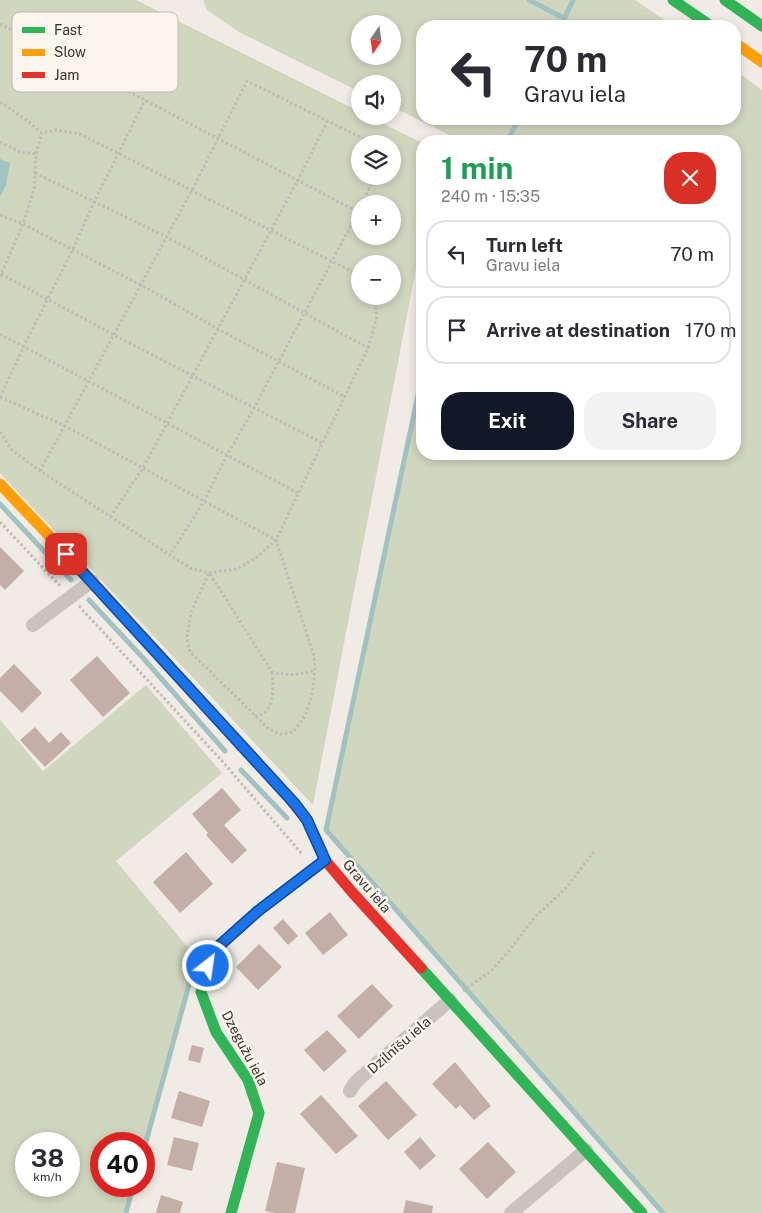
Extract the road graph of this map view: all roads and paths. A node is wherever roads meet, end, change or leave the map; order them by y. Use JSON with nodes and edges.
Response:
{"nodes":[{"id":1,"x":673,"y":0,"type":"edge"},
{"id":2,"x":725,"y":0,"type":"edge"},
{"id":3,"x":702,"y":20,"type":"edge"},
{"id":4,"x":0,"y":24,"type":"edge"},
{"id":5,"x":762,"y":26,"type":"edge"},
{"id":6,"x":12,"y":30,"type":"edge"},
{"id":7,"x":741,"y":47,"type":"edge"},
{"id":8,"x":762,"y":62,"type":"edge"},
{"id":9,"x":130,"y":92,"type":"edge"},
{"id":10,"x":145,"y":100,"type":"junction"},
{"id":11,"x":0,"y":102,"type":"edge"},
{"id":12,"x":328,"y":120,"type":"junction"},
{"id":13,"x":42,"y":133,"type":"junction"},
{"id":14,"x":357,"y":135,"type":"edge"},
{"id":15,"x":218,"y":138,"type":"junction"},
{"id":16,"x":0,"y":142,"type":"edge"},
{"id":17,"x":118,"y":153,"type":"junction"},
{"id":18,"x":36,"y":154,"type":"junction"},
{"id":19,"x":35,"y":174,"type":"junction"},
{"id":20,"x":298,"y":180,"type":"junction"},
{"id":21,"x":192,"y":190,"type":"junction"},
{"id":22,"x":94,"y":202,"type":"junction"},
{"id":23,"x":351,"y":206,"type":"edge"},
{"id":24,"x":1,"y":215,"type":"edge"},
{"id":25,"x":23,"y":224,"type":"junction"},
{"id":26,"x":351,"y":225,"type":"edge"},
{"id":27,"x":272,"y":231,"type":"junction"},
{"id":28,"x":167,"y":237,"type":"junction"},
{"id":29,"x":72,"y":250,"type":"junction"},
{"id":30,"x":332,"y":261,"type":"junction"},
{"id":31,"x":351,"y":271,"type":"edge"},
{"id":32,"x":1,"y":275,"type":"edge"},
{"id":33,"x":245,"y":280,"type":"junction"},
{"id":34,"x":141,"y":285,"type":"junction"},
{"id":35,"x":48,"y":299,"type":"junction"},
{"id":36,"x":375,"y":305,"type":"edge"},
{"id":37,"x":304,"y":312,"type":"junction"},
{"id":38,"x":218,"y":329,"type":"junction"},
{"id":39,"x":0,"y":334,"type":"edge"},
{"id":40,"x":114,"y":335,"type":"junction"},
{"id":41,"x":24,"y":346,"type":"junction"},
{"id":42,"x":368,"y":348,"type":"junction"},
{"id":43,"x":279,"y":362,"type":"junction"},
{"id":44,"x":193,"y":376,"type":"junction"},
{"id":45,"x":89,"y":381,"type":"junction"},
{"id":46,"x":0,"y":397,"type":"edge"},
{"id":47,"x":345,"y":397,"type":"junction"},
{"id":48,"x":254,"y":408,"type":"junction"},
{"id":49,"x":168,"y":423,"type":"junction"},
{"id":50,"x":65,"y":426,"type":"junction"},
{"id":51,"x":0,"y":432,"type":"edge"},
{"id":52,"x":322,"y":443,"type":"junction"},
{"id":53,"x":227,"y":455,"type":"junction"},
{"id":54,"x":143,"y":468,"type":"junction"},
{"id":55,"x":40,"y":471,"type":"junction"},
{"id":56,"x":0,"y":484,"type":"edge"},
{"id":57,"x":298,"y":494,"type":"junction"},
{"id":58,"x":204,"y":501,"type":"junction"},
{"id":59,"x":110,"y":517,"type":"junction"},
{"id":60,"x":276,"y":540,"type":"junction"},
{"id":61,"x":170,"y":555,"type":"junction"},
{"id":62,"x":209,"y":573,"type":"junction"},
{"id":63,"x":92,"y":581,"type":"junction"},
{"id":64,"x":34,"y":625,"type":"dead end"},
{"id":65,"x":315,"y":670,"type":"junction"},
{"id":66,"x":272,"y":672,"type":"junction"},
{"id":67,"x":255,"y":716,"type":"junction"},
{"id":68,"x":595,"y":850,"type":"dead end"},
{"id":69,"x":325,"y":860,"type":"junction"},
{"id":70,"x":450,"y":1000,"type":"junction"},
{"id":71,"x":350,"y":1091,"type":"dead end"},
{"id":72,"x":586,"y":1150,"type":"junction"},
{"id":73,"x":231,"y":1213,"type":"edge"},
{"id":74,"x":511,"y":1213,"type":"edge"},
{"id":75,"x":642,"y":1213,"type":"edge"}],
"edges":[{"from":1,"to":3,"type":"main road"},
{"from":2,"to":5,"type":"main road"},
{"from":4,"to":6,"type":"path"},
{"from":7,"to":8,"type":"main road"},
{"from":9,"to":10,"type":"path"},
{"from":10,"to":15,"type":"path"},
{"from":10,"to":17,"type":"path"},
{"from":11,"to":13,"type":"path"},
{"from":12,"to":14,"type":"path"},
{"from":12,"to":15,"type":"path"},
{"from":12,"to":20,"type":"path"},
{"from":13,"to":17,"type":"path"},
{"from":13,"to":18,"type":"path"},
{"from":15,"to":20,"type":"path"},
{"from":15,"to":21,"type":"path"},
{"from":16,"to":18,"type":"path"},
{"from":17,"to":21,"type":"path"},
{"from":17,"to":22,"type":"path"},
{"from":18,"to":19,"type":"path"},
{"from":19,"to":22,"type":"path"},
{"from":19,"to":25,"type":"path"},
{"from":20,"to":23,"type":"path"},
{"from":20,"to":27,"type":"path"},
{"from":21,"to":27,"type":"path"},
{"from":21,"to":28,"type":"path"},
{"from":22,"to":28,"type":"path"},
{"from":22,"to":29,"type":"path"},
{"from":24,"to":25,"type":"path"},
{"from":25,"to":29,"type":"path"},
{"from":25,"to":32,"type":"path"},
{"from":26,"to":30,"type":"path"},
{"from":27,"to":30,"type":"path"},
{"from":27,"to":33,"type":"path"},
{"from":28,"to":33,"type":"path"},
{"from":28,"to":34,"type":"path"},
{"from":29,"to":34,"type":"path"},
{"from":29,"to":35,"type":"path"},
{"from":30,"to":31,"type":"path"},
{"from":30,"to":37,"type":"path"},
{"from":32,"to":35,"type":"path"},
{"from":33,"to":37,"type":"path"},
{"from":33,"to":38,"type":"path"},
{"from":34,"to":38,"type":"path"},
{"from":34,"to":40,"type":"path"},
{"from":35,"to":40,"type":"path"},
{"from":35,"to":41,"type":"path"},
{"from":36,"to":42,"type":"path"},
{"from":37,"to":42,"type":"path"},
{"from":37,"to":43,"type":"path"},
{"from":38,"to":43,"type":"path"},
{"from":38,"to":44,"type":"path"},
{"from":39,"to":41,"type":"path"},
{"from":40,"to":44,"type":"path"},
{"from":40,"to":45,"type":"path"},
{"from":41,"to":45,"type":"path"},
{"from":41,"to":46,"type":"path"},
{"from":42,"to":47,"type":"path"},
{"from":43,"to":47,"type":"path"},
{"from":43,"to":48,"type":"path"},
{"from":44,"to":48,"type":"path"},
{"from":44,"to":49,"type":"path"},
{"from":45,"to":49,"type":"path"},
{"from":45,"to":50,"type":"path"},
{"from":46,"to":50,"type":"path"},
{"from":47,"to":52,"type":"path"},
{"from":48,"to":52,"type":"path"},
{"from":48,"to":53,"type":"path"},
{"from":49,"to":53,"type":"path"},
{"from":49,"to":54,"type":"path"},
{"from":50,"to":54,"type":"path"},
{"from":50,"to":55,"type":"path"},
{"from":51,"to":55,"type":"path"},
{"from":52,"to":57,"type":"path"},
{"from":53,"to":57,"type":"path"},
{"from":53,"to":58,"type":"path"},
{"from":54,"to":58,"type":"path"},
{"from":54,"to":59,"type":"path"},
{"from":55,"to":59,"type":"path"},
{"from":56,"to":63,"type":"main road","name":"Gravu iela"},
{"from":57,"to":60,"type":"path"},
{"from":58,"to":60,"type":"path"},
{"from":58,"to":61,"type":"path"},
{"from":59,"to":61,"type":"path"},
{"from":60,"to":62,"type":"path"},
{"from":60,"to":65,"type":"path"},
{"from":61,"to":62,"type":"path"},
{"from":62,"to":66,"type":"path"},
{"from":62,"to":67,"type":"path"},
{"from":63,"to":64,"type":"street"},
{"from":63,"to":69,"type":"main road","name":"Gravu iela"},
{"from":65,"to":66,"type":"path"},
{"from":65,"to":67,"type":"path"},
{"from":66,"to":67,"type":"path"},
{"from":68,"to":70,"type":"path"},
{"from":69,"to":70,"type":"main road","name":"Gravu iela"},
{"from":69,"to":73,"type":"main road","name":"Dzegužu iela"},
{"from":70,"to":71,"type":"street","name":"Dzilnīšu iela"},
{"from":70,"to":72,"type":"main road","name":"Gravu iela"},
{"from":72,"to":74,"type":"street"},
{"from":72,"to":75,"type":"main road","name":"Gravu iela"}]}
